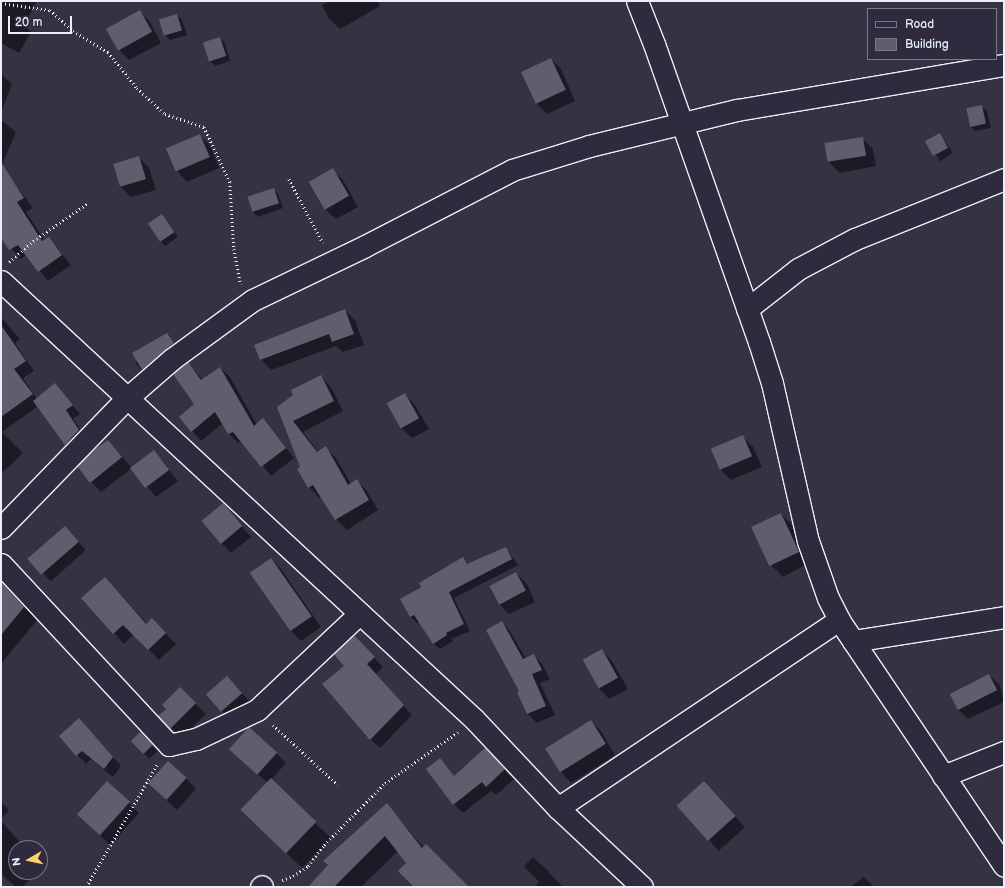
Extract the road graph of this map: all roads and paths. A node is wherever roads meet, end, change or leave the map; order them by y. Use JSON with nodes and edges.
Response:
{"nodes":[{"id":1,"x":637,"y":1,"type":"edge"},
{"id":2,"x":1,"y":3,"type":"edge"},
{"id":3,"x":1004,"y":65,"type":"edge"},
{"id":4,"x":681,"y":124,"type":"junction"},
{"id":5,"x":289,"y":179,"type":"dead end"},
{"id":6,"x":1004,"y":179,"type":"edge"},
{"id":7,"x":88,"y":203,"type":"dead end"},
{"id":8,"x":333,"y":261,"type":"junction"},
{"id":9,"x":3,"y":274,"type":"edge"},
{"id":10,"x":253,"y":300,"type":"junction"},
{"id":11,"x":748,"y":309,"type":"junction"},
{"id":12,"x":126,"y":399,"type":"junction"},
{"id":13,"x":1,"y":528,"type":"edge"},
{"id":14,"x":1,"y":564,"type":"edge"},
{"id":15,"x":360,"y":613,"type":"junction"},
{"id":16,"x":1004,"y":617,"type":"edge"},
{"id":17,"x":839,"y":620,"type":"junction"},
{"id":18,"x":853,"y":641,"type":"junction"},
{"id":19,"x":257,"y":710,"type":"junction"},
{"id":20,"x":475,"y":720,"type":"junction"},
{"id":21,"x":169,"y":745,"type":"junction"},
{"id":22,"x":1004,"y":752,"type":"edge"},
{"id":23,"x":943,"y":776,"type":"junction"},
{"id":24,"x":338,"y":786,"type":"dead end"},
{"id":25,"x":558,"y":808,"type":"junction"},
{"id":26,"x":308,"y":866,"type":"dead end"},
{"id":27,"x":1004,"y":866,"type":"edge"},
{"id":28,"x":86,"y":887,"type":"edge"},
{"id":29,"x":642,"y":887,"type":"edge"}],
"edges":[{"from":1,"to":4,"type":"street"},
{"from":2,"to":10,"type":"path"},
{"from":3,"to":4,"type":"street"},
{"from":4,"to":8,"type":"street"},
{"from":4,"to":11,"type":"street"},
{"from":5,"to":8,"type":"path"},
{"from":6,"to":11,"type":"street"},
{"from":7,"to":9,"type":"path"},
{"from":8,"to":10,"type":"street"},
{"from":9,"to":12,"type":"street"},
{"from":10,"to":12,"type":"street"},
{"from":11,"to":17,"type":"street"},
{"from":12,"to":13,"type":"street"},
{"from":12,"to":15,"type":"street"},
{"from":14,"to":21,"type":"street"},
{"from":15,"to":19,"type":"street"},
{"from":15,"to":20,"type":"street"},
{"from":16,"to":18,"type":"street"},
{"from":17,"to":18,"type":"street"},
{"from":17,"to":25,"type":"street"},
{"from":18,"to":23,"type":"street"},
{"from":19,"to":21,"type":"street"},
{"from":19,"to":24,"type":"path"},
{"from":20,"to":25,"type":"street"},
{"from":20,"to":26,"type":"path"},
{"from":21,"to":28,"type":"path"},
{"from":22,"to":23,"type":"street"},
{"from":23,"to":27,"type":"street"},
{"from":25,"to":29,"type":"street"}]}
